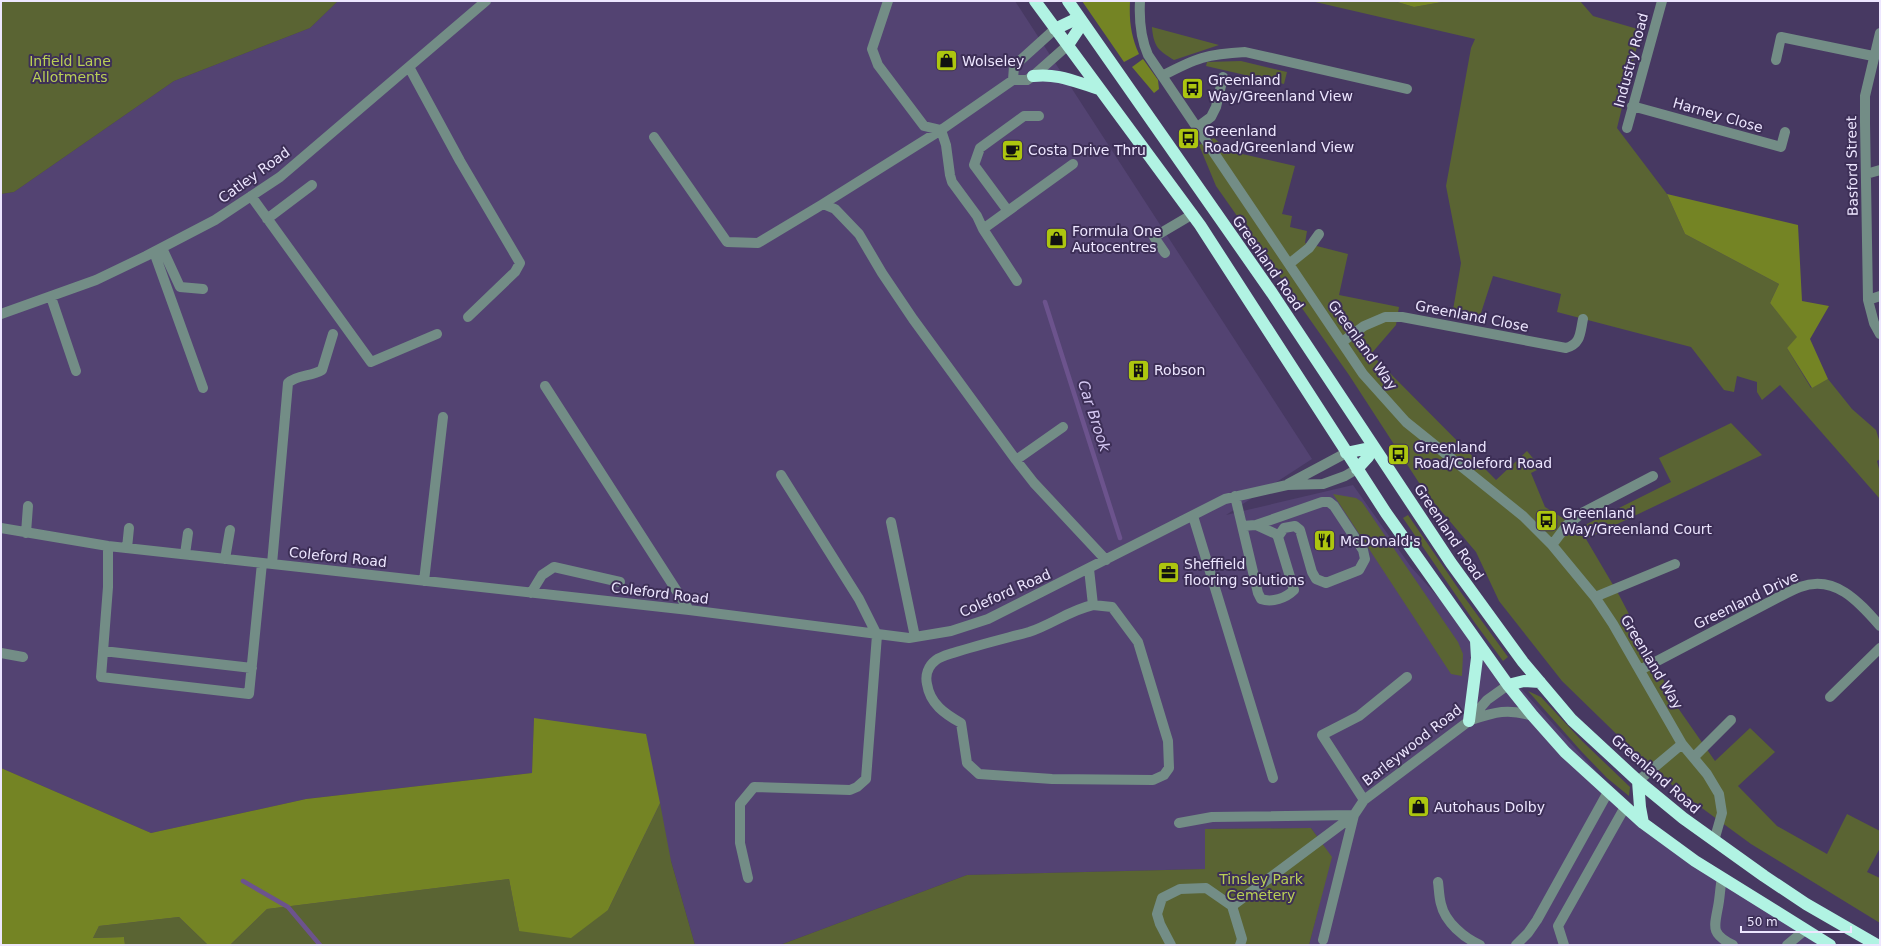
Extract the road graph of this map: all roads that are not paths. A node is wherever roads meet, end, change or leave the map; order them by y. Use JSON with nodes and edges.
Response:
{"nodes":[{"id":1,"x":486,"y":1,"type":"edge"},
{"id":2,"x":888,"y":1,"type":"edge"},
{"id":3,"x":1035,"y":1,"type":"edge"},
{"id":4,"x":1068,"y":1,"type":"edge"},
{"id":5,"x":1140,"y":1,"type":"edge"},
{"id":6,"x":1662,"y":1,"type":"edge"},
{"id":7,"x":1082,"y":21,"type":"junction"},
{"id":8,"x":1056,"y":29,"type":"junction"},
{"id":9,"x":1880,"y":33,"type":"edge"},
{"id":10,"x":1068,"y":45,"type":"junction"},
{"id":11,"x":1873,"y":56,"type":"junction"},
{"id":12,"x":1776,"y":60,"type":"dead end"},
{"id":13,"x":409,"y":67,"type":"junction"},
{"id":14,"x":1033,"y":76,"type":"junction"},
{"id":15,"x":1162,"y":76,"type":"junction"},
{"id":16,"x":1223,"y":77,"type":"dead end"},
{"id":17,"x":1013,"y":80,"type":"junction"},
{"id":18,"x":1099,"y":89,"type":"junction"},
{"id":19,"x":1407,"y":89,"type":"dead end"},
{"id":20,"x":1632,"y":106,"type":"junction"},
{"id":21,"x":1039,"y":116,"type":"dead end"},
{"id":22,"x":1196,"y":128,"type":"junction"},
{"id":23,"x":1627,"y":128,"type":"dead end"},
{"id":24,"x":941,"y":130,"type":"junction"},
{"id":25,"x":1785,"y":132,"type":"dead end"},
{"id":26,"x":654,"y":137,"type":"dead end"},
{"id":27,"x":1073,"y":164,"type":"dead end"},
{"id":28,"x":1880,"y":170,"type":"edge"},
{"id":29,"x":1866,"y":174,"type":"junction"},
{"id":30,"x":312,"y":184,"type":"dead end"},
{"id":31,"x":251,"y":196,"type":"junction"},
{"id":32,"x":823,"y":204,"type":"junction"},
{"id":33,"x":1008,"y":211,"type":"junction"},
{"id":34,"x":1192,"y":214,"type":"junction"},
{"id":35,"x":267,"y":219,"type":"junction"},
{"id":36,"x":983,"y":229,"type":"junction"},
{"id":37,"x":1319,"y":234,"type":"dead end"},
{"id":38,"x":158,"y":250,"type":"junction"},
{"id":39,"x":1165,"y":253,"type":"dead end"},
{"id":40,"x":1289,"y":264,"type":"junction"},
{"id":41,"x":1017,"y":281,"type":"dead end"},
{"id":42,"x":203,"y":289,"type":"dead end"},
{"id":43,"x":1880,"y":296,"type":"edge"},
{"id":44,"x":51,"y":297,"type":"junction"},
{"id":45,"x":1868,"y":300,"type":"junction"},
{"id":46,"x":1,"y":314,"type":"edge"},
{"id":47,"x":468,"y":317,"type":"dead end"},
{"id":48,"x":1583,"y":319,"type":"dead end"},
{"id":49,"x":332,"y":334,"type":"dead end"},
{"id":50,"x":437,"y":334,"type":"dead end"},
{"id":51,"x":1880,"y":334,"type":"edge"},
{"id":52,"x":1342,"y":342,"type":"junction"},
{"id":53,"x":76,"y":371,"type":"dead end"},
{"id":54,"x":545,"y":386,"type":"dead end"},
{"id":55,"x":203,"y":388,"type":"dead end"},
{"id":56,"x":443,"y":417,"type":"dead end"},
{"id":57,"x":1063,"y":427,"type":"dead end"},
{"id":58,"x":1374,"y":447,"type":"junction"},
{"id":59,"x":1346,"y":453,"type":"junction"},
{"id":60,"x":1016,"y":460,"type":"junction"},
{"id":61,"x":1357,"y":469,"type":"junction"},
{"id":62,"x":781,"y":475,"type":"dead end"},
{"id":63,"x":1653,"y":476,"type":"dead end"},
{"id":64,"x":1287,"y":485,"type":"junction"},
{"id":65,"x":1234,"y":496,"type":"junction"},
{"id":66,"x":28,"y":506,"type":"dead end"},
{"id":67,"x":1193,"y":516,"type":"junction"},
{"id":68,"x":891,"y":522,"type":"dead end"},
{"id":69,"x":1256,"y":525,"type":"junction"},
{"id":70,"x":1242,"y":526,"type":"junction"},
{"id":71,"x":1,"y":528,"type":"edge"},
{"id":72,"x":129,"y":528,"type":"dead end"},
{"id":73,"x":230,"y":530,"type":"dead end"},
{"id":74,"x":26,"y":533,"type":"junction"},
{"id":75,"x":188,"y":533,"type":"dead end"},
{"id":76,"x":1279,"y":540,"type":"junction"},
{"id":77,"x":1552,"y":545,"type":"junction"},
{"id":78,"x":108,"y":546,"type":"junction"},
{"id":79,"x":127,"y":548,"type":"junction"},
{"id":80,"x":185,"y":554,"type":"junction"},
{"id":81,"x":225,"y":559,"type":"junction"},
{"id":82,"x":1106,"y":560,"type":"junction"},
{"id":83,"x":267,"y":563,"type":"junction"},
{"id":84,"x":1675,"y":564,"type":"dead end"},
{"id":85,"x":1089,"y":569,"type":"junction"},
{"id":86,"x":424,"y":580,"type":"junction"},
{"id":87,"x":620,"y":582,"type":"dead end"},
{"id":88,"x":531,"y":593,"type":"junction"},
{"id":89,"x":1595,"y":597,"type":"junction"},
{"id":90,"x":1093,"y":605,"type":"junction"},
{"id":91,"x":688,"y":610,"type":"junction"},
{"id":92,"x":1880,"y":626,"type":"edge"},
{"id":93,"x":877,"y":635,"type":"junction"},
{"id":94,"x":915,"y":637,"type":"junction"},
{"id":95,"x":1476,"y":641,"type":"junction"},
{"id":96,"x":1880,"y":648,"type":"edge"},
{"id":97,"x":103,"y":651,"type":"junction"},
{"id":98,"x":1,"y":653,"type":"edge"},
{"id":99,"x":23,"y":656,"type":"dead end"},
{"id":100,"x":252,"y":668,"type":"junction"},
{"id":101,"x":1640,"y":670,"type":"junction"},
{"id":102,"x":1407,"y":678,"type":"dead end"},
{"id":103,"x":1540,"y":682,"type":"junction"},
{"id":104,"x":1508,"y":685,"type":"junction"},
{"id":105,"x":1830,"y":697,"type":"dead end"},
{"id":106,"x":1533,"y":716,"type":"junction"},
{"id":107,"x":1731,"y":720,"type":"dead end"},
{"id":108,"x":1469,"y":721,"type":"junction"},
{"id":109,"x":1682,"y":744,"type":"junction"},
{"id":110,"x":1694,"y":757,"type":"junction"},
{"id":111,"x":1273,"y":778,"type":"dead end"},
{"id":112,"x":1638,"y":781,"type":"junction"},
{"id":113,"x":1608,"y":792,"type":"junction"},
{"id":114,"x":1364,"y":800,"type":"junction"},
{"id":115,"x":1625,"y":807,"type":"junction"},
{"id":116,"x":1354,"y":815,"type":"junction"},
{"id":117,"x":1179,"y":823,"type":"dead end"},
{"id":118,"x":1643,"y":823,"type":"junction"},
{"id":119,"x":1714,"y":841,"type":"junction"},
{"id":120,"x":748,"y":878,"type":"dead end"},
{"id":121,"x":1722,"y":878,"type":"junction"},
{"id":122,"x":1438,"y":882,"type":"dead end"},
{"id":123,"x":1232,"y":906,"type":"junction"},
{"id":124,"x":1805,"y":930,"type":"junction"},
{"id":125,"x":1322,"y":940,"type":"dead end"},
{"id":126,"x":1171,"y":945,"type":"edge"},
{"id":127,"x":1240,"y":945,"type":"edge"},
{"id":128,"x":1480,"y":945,"type":"edge"},
{"id":129,"x":1516,"y":945,"type":"edge"},
{"id":130,"x":1564,"y":945,"type":"edge"},
{"id":131,"x":1733,"y":945,"type":"edge"},
{"id":132,"x":1787,"y":945,"type":"edge"},
{"id":133,"x":1830,"y":945,"type":"edge"},
{"id":134,"x":1877,"y":945,"type":"edge"}],
"edges":[{"from":1,"to":13,"type":"street","name":"Catley Road"},
{"from":2,"to":24,"type":"street"},
{"from":3,"to":8,"type":"highway"},
{"from":4,"to":7,"type":"highway","name":"Greenland Road"},
{"from":5,"to":15,"type":"street","name":"Greenland Way"},
{"from":6,"to":20,"type":"street","name":"Industry Road"},
{"from":7,"to":8,"type":"highway"},
{"from":7,"to":10,"type":"highway"},
{"from":7,"to":58,"type":"highway","name":"Greenland Road"},
{"from":8,"to":10,"type":"highway"},
{"from":8,"to":17,"type":"street"},
{"from":9,"to":11,"type":"street","name":"Basford Street"},
{"from":10,"to":14,"type":"street"},
{"from":10,"to":18,"type":"highway"},
{"from":11,"to":12,"type":"street"},
{"from":11,"to":29,"type":"street","name":"Basford Street"},
{"from":13,"to":31,"type":"street","name":"Catley Road"},
{"from":13,"to":47,"type":"street"},
{"from":14,"to":17,"type":"street"},
{"from":14,"to":18,"type":"highway"},
{"from":15,"to":19,"type":"street"},
{"from":15,"to":22,"type":"street","name":"Greenland Way"},
{"from":16,"to":22,"type":"street"},
{"from":17,"to":24,"type":"street"},
{"from":18,"to":34,"type":"highway"},
{"from":20,"to":23,"type":"street","name":"Industry Road"},
{"from":20,"to":25,"type":"street","name":"Harney Close"},
{"from":21,"to":33,"type":"street"},
{"from":22,"to":40,"type":"street","name":"Greenland Way"},
{"from":24,"to":32,"type":"street"},
{"from":24,"to":36,"type":"street"},
{"from":26,"to":32,"type":"street"},
{"from":27,"to":33,"type":"street"},
{"from":28,"to":29,"type":"street"},
{"from":29,"to":45,"type":"street","name":"Basford Street"},
{"from":30,"to":35,"type":"street"},
{"from":31,"to":35,"type":"street"},
{"from":31,"to":38,"type":"street","name":"Catley Road"},
{"from":32,"to":60,"type":"street"},
{"from":33,"to":36,"type":"street"},
{"from":34,"to":39,"type":"street"},
{"from":34,"to":59,"type":"highway"},
{"from":35,"to":50,"type":"street"},
{"from":36,"to":41,"type":"street"},
{"from":37,"to":40,"type":"street"},
{"from":38,"to":42,"type":"street"},
{"from":38,"to":44,"type":"street","name":"Catley Road"},
{"from":38,"to":55,"type":"street"},
{"from":40,"to":52,"type":"street","name":"Greenland Way"},
{"from":43,"to":45,"type":"street"},
{"from":44,"to":46,"type":"street","name":"Catley Road"},
{"from":44,"to":53,"type":"street"},
{"from":45,"to":51,"type":"street","name":"Basford Street"},
{"from":48,"to":52,"type":"street","name":"Greenland Close"},
{"from":49,"to":83,"type":"street"},
{"from":52,"to":77,"type":"street","name":"Greenland Way"},
{"from":54,"to":91,"type":"street"},
{"from":56,"to":86,"type":"street"},
{"from":57,"to":60,"type":"street"},
{"from":58,"to":59,"type":"highway"},
{"from":58,"to":61,"type":"highway"},
{"from":58,"to":103,"type":"highway","name":"Greenland Road"},
{"from":59,"to":61,"type":"highway"},
{"from":59,"to":64,"type":"street","name":"Coleford Road"},
{"from":60,"to":82,"type":"street"},
{"from":61,"to":64,"type":"street","name":"Coleford Road"},
{"from":61,"to":95,"type":"highway"},
{"from":62,"to":93,"type":"street"},
{"from":63,"to":77,"type":"street"},
{"from":64,"to":65,"type":"street","name":"Coleford Road"},
{"from":65,"to":67,"type":"street","name":"Coleford Road"},
{"from":65,"to":70,"type":"street"},
{"from":66,"to":74,"type":"street"},
{"from":67,"to":82,"type":"street","name":"Coleford Road"},
{"from":67,"to":111,"type":"street"},
{"from":68,"to":94,"type":"street"},
{"from":69,"to":70,"type":"street"},
{"from":69,"to":76,"type":"street"},
{"from":69,"to":76,"type":"street"},
{"from":70,"to":76,"type":"street"},
{"from":71,"to":74,"type":"street","name":"Coleford Road"},
{"from":72,"to":79,"type":"street"},
{"from":73,"to":81,"type":"street"},
{"from":74,"to":78,"type":"street","name":"Coleford Road"},
{"from":75,"to":80,"type":"street"},
{"from":77,"to":89,"type":"street","name":"Greenland Way"},
{"from":78,"to":79,"type":"street","name":"Coleford Road"},
{"from":78,"to":97,"type":"street"},
{"from":79,"to":80,"type":"street","name":"Coleford Road"},
{"from":80,"to":81,"type":"street","name":"Coleford Road"},
{"from":81,"to":83,"type":"street","name":"Coleford Road"},
{"from":82,"to":85,"type":"street","name":"Coleford Road"},
{"from":83,"to":86,"type":"street","name":"Coleford Road"},
{"from":83,"to":100,"type":"street"},
{"from":84,"to":89,"type":"street"},
{"from":85,"to":90,"type":"street"},
{"from":85,"to":94,"type":"street","name":"Coleford Road"},
{"from":86,"to":88,"type":"street","name":"Coleford Road"},
{"from":87,"to":88,"type":"street"},
{"from":88,"to":91,"type":"street","name":"Coleford Road"},
{"from":89,"to":101,"type":"street","name":"Greenland Way"},
{"from":90,"to":90,"type":"street"},
{"from":91,"to":93,"type":"street","name":"Coleford Road"},
{"from":92,"to":101,"type":"street","name":"Greenland Drive"},
{"from":93,"to":94,"type":"street","name":"Coleford Road"},
{"from":93,"to":120,"type":"street"},
{"from":95,"to":104,"type":"highway"},
{"from":95,"to":108,"type":"highway"},
{"from":96,"to":105,"type":"street"},
{"from":97,"to":100,"type":"street"},
{"from":97,"to":100,"type":"street"},
{"from":98,"to":99,"type":"street"},
{"from":101,"to":109,"type":"street","name":"Greenland Way"},
{"from":102,"to":114,"type":"street"},
{"from":103,"to":104,"type":"highway"},
{"from":103,"to":112,"type":"highway","name":"Greenland Road"},
{"from":104,"to":106,"type":"highway"},
{"from":104,"to":108,"type":"street","name":"Barleywood Road"},
{"from":106,"to":108,"type":"street"},
{"from":106,"to":113,"type":"highway"},
{"from":107,"to":110,"type":"street"},
{"from":108,"to":114,"type":"street","name":"Barleywood Road"},
{"from":109,"to":110,"type":"street","name":"Greenland Way"},
{"from":109,"to":112,"type":"street"},
{"from":110,"to":119,"type":"street","name":"Greenland Way"},
{"from":112,"to":118,"type":"highway"},
{"from":112,"to":119,"type":"highway","name":"Greenland Road"},
{"from":113,"to":115,"type":"highway"},
{"from":113,"to":129,"type":"street"},
{"from":114,"to":116,"type":"street","name":"Barleywood Road"},
{"from":115,"to":118,"type":"highway"},
{"from":115,"to":130,"type":"street"},
{"from":116,"to":117,"type":"street"},
{"from":116,"to":123,"type":"street"},
{"from":116,"to":125,"type":"street","name":"Barleywood Road"},
{"from":118,"to":121,"type":"highway"},
{"from":119,"to":134,"type":"highway","name":"Greenland Road"},
{"from":121,"to":124,"type":"highway"},
{"from":121,"to":131,"type":"street"},
{"from":122,"to":128,"type":"street"},
{"from":123,"to":126,"type":"street"},
{"from":123,"to":127,"type":"street"},
{"from":124,"to":132,"type":"street"},
{"from":124,"to":133,"type":"highway"}]}
